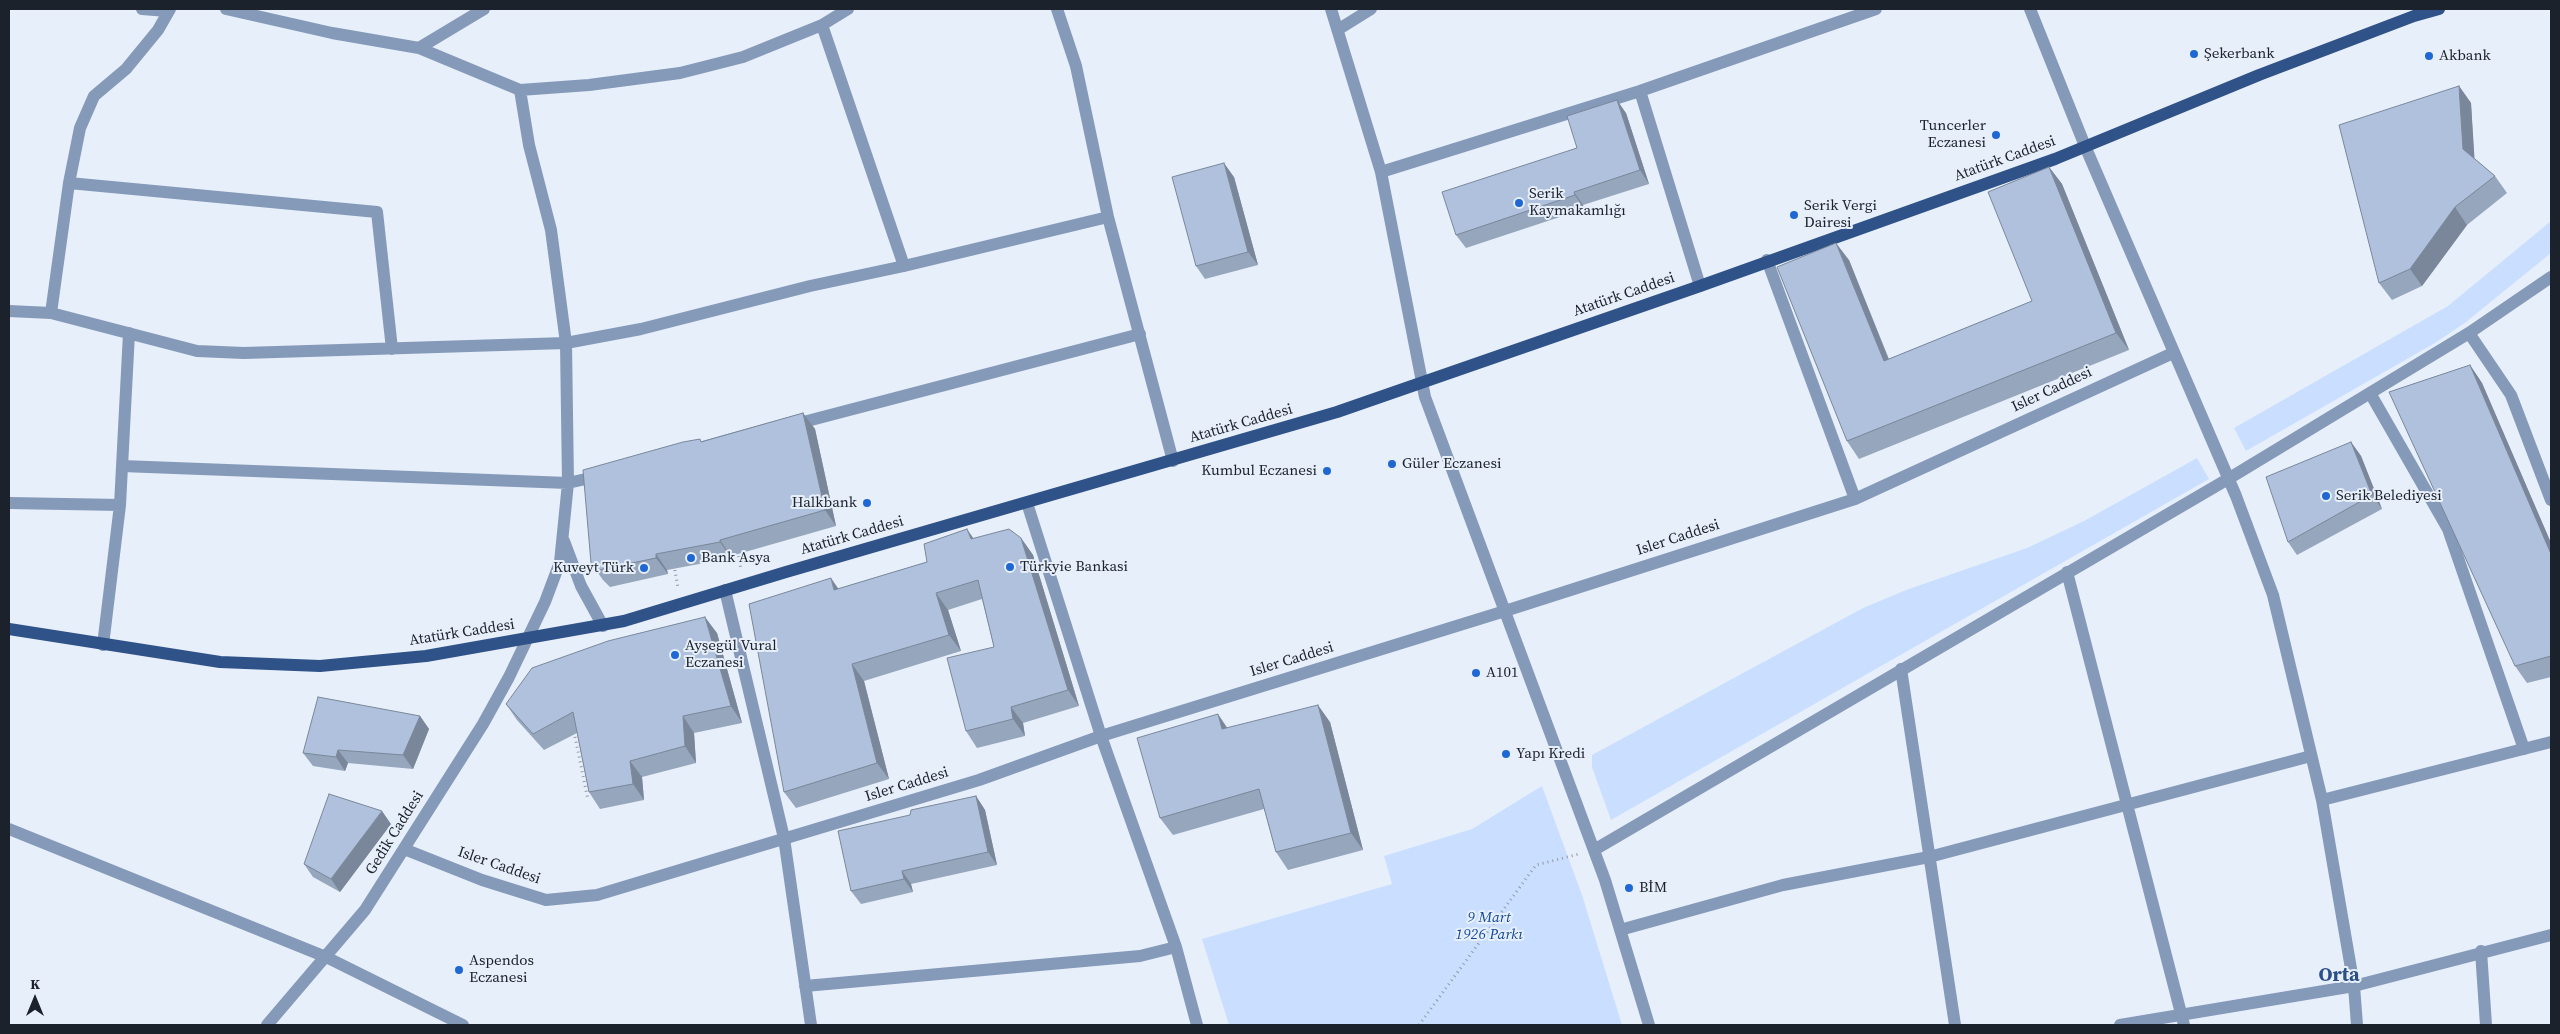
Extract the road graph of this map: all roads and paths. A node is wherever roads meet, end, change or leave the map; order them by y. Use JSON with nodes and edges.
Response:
{"nodes":[{"id":1,"x":142,"y":9,"type":"edge"},
{"id":2,"x":226,"y":9,"type":"edge"},
{"id":3,"x":484,"y":9,"type":"edge"},
{"id":4,"x":848,"y":9,"type":"edge"},
{"id":5,"x":1057,"y":9,"type":"edge"},
{"id":6,"x":1331,"y":9,"type":"edge"},
{"id":7,"x":1371,"y":9,"type":"edge"},
{"id":8,"x":1876,"y":9,"type":"edge"},
{"id":9,"x":2030,"y":9,"type":"edge"},
{"id":10,"x":2439,"y":9,"type":"edge"},
{"id":11,"x":168,"y":10,"type":"edge"},
{"id":12,"x":822,"y":25,"type":"junction"},
{"id":13,"x":1339,"y":29,"type":"junction"},
{"id":14,"x":418,"y":48,"type":"junction"},
{"id":15,"x":520,"y":90,"type":"junction"},
{"id":16,"x":1640,"y":91,"type":"junction"},
{"id":17,"x":2085,"y":146,"type":"junction"},
{"id":18,"x":1382,"y":172,"type":"junction"},
{"id":19,"x":69,"y":183,"type":"junction"},
{"id":20,"x":1108,"y":217,"type":"junction"},
{"id":21,"x":1767,"y":260,"type":"junction"},
{"id":22,"x":904,"y":266,"type":"junction"},
{"id":23,"x":2551,"y":276,"type":"edge"},
{"id":24,"x":1700,"y":286,"type":"junction"},
{"id":25,"x":9,"y":311,"type":"edge"},
{"id":26,"x":51,"y":313,"type":"junction"},
{"id":27,"x":129,"y":333,"type":"junction"},
{"id":28,"x":2469,"y":333,"type":"junction"},
{"id":29,"x":1140,"y":334,"type":"junction"},
{"id":30,"x":566,"y":344,"type":"junction"},
{"id":31,"x":392,"y":348,"type":"junction"},
{"id":32,"x":2173,"y":352,"type":"junction"},
{"id":33,"x":1422,"y":383,"type":"junction"},
{"id":34,"x":2370,"y":393,"type":"junction"},
{"id":35,"x":775,"y":430,"type":"edge"},
{"id":36,"x":1173,"y":461,"type":"junction"},
{"id":37,"x":122,"y":466,"type":"junction"},
{"id":38,"x":613,"y":472,"type":"edge"},
{"id":39,"x":2228,"y":478,"type":"junction"},
{"id":40,"x":568,"y":483,"type":"junction"},
{"id":41,"x":1855,"y":498,"type":"junction"},
{"id":42,"x":2551,"y":500,"type":"edge"},
{"id":43,"x":9,"y":502,"type":"edge"},
{"id":44,"x":1027,"y":502,"type":"junction"},
{"id":45,"x":120,"y":505,"type":"junction"},
{"id":46,"x":564,"y":541,"type":"junction"},
{"id":47,"x":737,"y":547,"type":"edge"},
{"id":48,"x":673,"y":556,"type":"edge"},
{"id":49,"x":2067,"y":572,"type":"junction"},
{"id":50,"x":744,"y":585,"type":"junction"},
{"id":51,"x":725,"y":590,"type":"junction"},
{"id":52,"x":681,"y":605,"type":"junction"},
{"id":53,"x":1505,"y":611,"type":"junction"},
{"id":54,"x":603,"y":626,"type":"junction"},
{"id":55,"x":9,"y":629,"type":"edge"},
{"id":56,"x":525,"y":640,"type":"junction"},
{"id":57,"x":103,"y":644,"type":"junction"},
{"id":58,"x":1900,"y":669,"type":"junction"},
{"id":59,"x":573,"y":725,"type":"edge"},
{"id":60,"x":1102,"y":736,"type":"junction"},
{"id":61,"x":2551,"y":742,"type":"edge"},
{"id":62,"x":2524,"y":749,"type":"junction"},
{"id":63,"x":2311,"y":756,"type":"junction"},
{"id":64,"x":588,"y":800,"type":"edge"},
{"id":65,"x":2322,"y":800,"type":"junction"},
{"id":66,"x":2126,"y":806,"type":"junction"},
{"id":67,"x":9,"y":829,"type":"edge"},
{"id":68,"x":784,"y":838,"type":"junction"},
{"id":69,"x":404,"y":849,"type":"junction"},
{"id":70,"x":1594,"y":850,"type":"junction"},
{"id":71,"x":1929,"y":857,"type":"junction"},
{"id":72,"x":1620,"y":930,"type":"junction"},
{"id":73,"x":2551,"y":934,"type":"edge"},
{"id":74,"x":1176,"y":947,"type":"junction"},
{"id":75,"x":2481,"y":951,"type":"junction"},
{"id":76,"x":326,"y":956,"type":"junction"},
{"id":77,"x":806,"y":986,"type":"junction"},
{"id":78,"x":2354,"y":986,"type":"junction"},
{"id":79,"x":2183,"y":1020,"type":"edge"},
{"id":80,"x":267,"y":1025,"type":"edge"},
{"id":81,"x":463,"y":1025,"type":"edge"},
{"id":82,"x":811,"y":1025,"type":"edge"},
{"id":83,"x":1197,"y":1025,"type":"edge"},
{"id":84,"x":1419,"y":1025,"type":"edge"},
{"id":85,"x":1649,"y":1025,"type":"edge"},
{"id":86,"x":1955,"y":1025,"type":"edge"},
{"id":87,"x":2120,"y":1025,"type":"edge"},
{"id":88,"x":2357,"y":1025,"type":"edge"},
{"id":89,"x":2486,"y":1025,"type":"edge"}],
"edges":[{"from":1,"to":11,"type":"street"},
{"from":2,"to":14,"type":"street"},
{"from":3,"to":14,"type":"street"},
{"from":4,"to":12,"type":"street"},
{"from":5,"to":20,"type":"street"},
{"from":6,"to":13,"type":"street"},
{"from":7,"to":13,"type":"street"},
{"from":8,"to":16,"type":"street"},
{"from":9,"to":17,"type":"street"},
{"from":10,"to":17,"type":"main road","name":"Atatürk Caddesi"},
{"from":11,"to":19,"type":"street"},
{"from":12,"to":15,"type":"street"},
{"from":12,"to":22,"type":"street"},
{"from":13,"to":18,"type":"street"},
{"from":14,"to":15,"type":"street"},
{"from":15,"to":30,"type":"street"},
{"from":16,"to":18,"type":"street"},
{"from":16,"to":24,"type":"street"},
{"from":17,"to":21,"type":"main road","name":"Atatürk Caddesi"},
{"from":17,"to":32,"type":"street"},
{"from":18,"to":33,"type":"street"},
{"from":19,"to":26,"type":"street"},
{"from":19,"to":31,"type":"street"},
{"from":20,"to":22,"type":"street"},
{"from":20,"to":29,"type":"street"},
{"from":21,"to":24,"type":"main road","name":"Atatürk Caddesi"},
{"from":21,"to":41,"type":"street"},
{"from":22,"to":30,"type":"street"},
{"from":23,"to":28,"type":"street"},
{"from":24,"to":33,"type":"main road","name":"Atatürk Caddesi"},
{"from":25,"to":26,"type":"street"},
{"from":26,"to":27,"type":"street"},
{"from":27,"to":31,"type":"street"},
{"from":27,"to":37,"type":"street"},
{"from":28,"to":34,"type":"street"},
{"from":28,"to":42,"type":"street"},
{"from":29,"to":35,"type":"street"},
{"from":29,"to":36,"type":"street"},
{"from":30,"to":31,"type":"street"},
{"from":30,"to":40,"type":"street"},
{"from":32,"to":39,"type":"street"},
{"from":32,"to":41,"type":"street","name":"Isler Caddesi"},
{"from":33,"to":36,"type":"main road","name":"Atatürk Caddesi"},
{"from":33,"to":53,"type":"street"},
{"from":34,"to":39,"type":"street"},
{"from":34,"to":62,"type":"street"},
{"from":36,"to":44,"type":"main road","name":"Atatürk Caddesi"},
{"from":37,"to":40,"type":"street"},
{"from":37,"to":45,"type":"street"},
{"from":38,"to":40,"type":"street"},
{"from":39,"to":49,"type":"street"},
{"from":39,"to":63,"type":"street"},
{"from":40,"to":46,"type":"street"},
{"from":41,"to":53,"type":"street","name":"Isler Caddesi"},
{"from":43,"to":45,"type":"street"},
{"from":44,"to":50,"type":"main road","name":"Atatürk Caddesi"},
{"from":44,"to":60,"type":"street"},
{"from":45,"to":57,"type":"street"},
{"from":46,"to":54,"type":"street"},
{"from":46,"to":56,"type":"street","name":"Gedik Caddesi"},
{"from":47,"to":50,"type":"path"},
{"from":48,"to":52,"type":"path"},
{"from":49,"to":58,"type":"street"},
{"from":49,"to":66,"type":"street"},
{"from":50,"to":51,"type":"main road","name":"Atatürk Caddesi"},
{"from":51,"to":52,"type":"main road","name":"Atatürk Caddesi"},
{"from":51,"to":68,"type":"street"},
{"from":52,"to":54,"type":"main road","name":"Atatürk Caddesi"},
{"from":53,"to":60,"type":"street","name":"Isler Caddesi"},
{"from":53,"to":70,"type":"street"},
{"from":54,"to":56,"type":"main road","name":"Atatürk Caddesi"},
{"from":55,"to":57,"type":"main road","name":"Atatürk Caddesi"},
{"from":56,"to":57,"type":"main road","name":"Atatürk Caddesi"},
{"from":56,"to":69,"type":"street","name":"Gedik Caddesi"},
{"from":58,"to":70,"type":"street"},
{"from":58,"to":71,"type":"street"},
{"from":59,"to":64,"type":"path"},
{"from":60,"to":68,"type":"street","name":"Isler Caddesi"},
{"from":60,"to":74,"type":"street"},
{"from":61,"to":62,"type":"street"},
{"from":62,"to":65,"type":"street"},
{"from":63,"to":65,"type":"street"},
{"from":63,"to":66,"type":"street"},
{"from":65,"to":78,"type":"street"},
{"from":66,"to":71,"type":"street"},
{"from":66,"to":79,"type":"street"},
{"from":67,"to":76,"type":"street"},
{"from":68,"to":69,"type":"street","name":"Isler Caddesi"},
{"from":68,"to":77,"type":"street"},
{"from":69,"to":76,"type":"street","name":"Gedik Caddesi"},
{"from":70,"to":72,"type":"street"},
{"from":70,"to":84,"type":"path"},
{"from":71,"to":72,"type":"street"},
{"from":71,"to":86,"type":"street"},
{"from":72,"to":85,"type":"street"},
{"from":73,"to":75,"type":"street"},
{"from":74,"to":77,"type":"street"},
{"from":74,"to":83,"type":"street"},
{"from":75,"to":78,"type":"street"},
{"from":75,"to":89,"type":"street"},
{"from":76,"to":80,"type":"street","name":"Gedik Caddesi"},
{"from":76,"to":81,"type":"street"},
{"from":77,"to":82,"type":"street"},
{"from":78,"to":79,"type":"street"},
{"from":78,"to":88,"type":"street"},
{"from":79,"to":87,"type":"street"}]}
